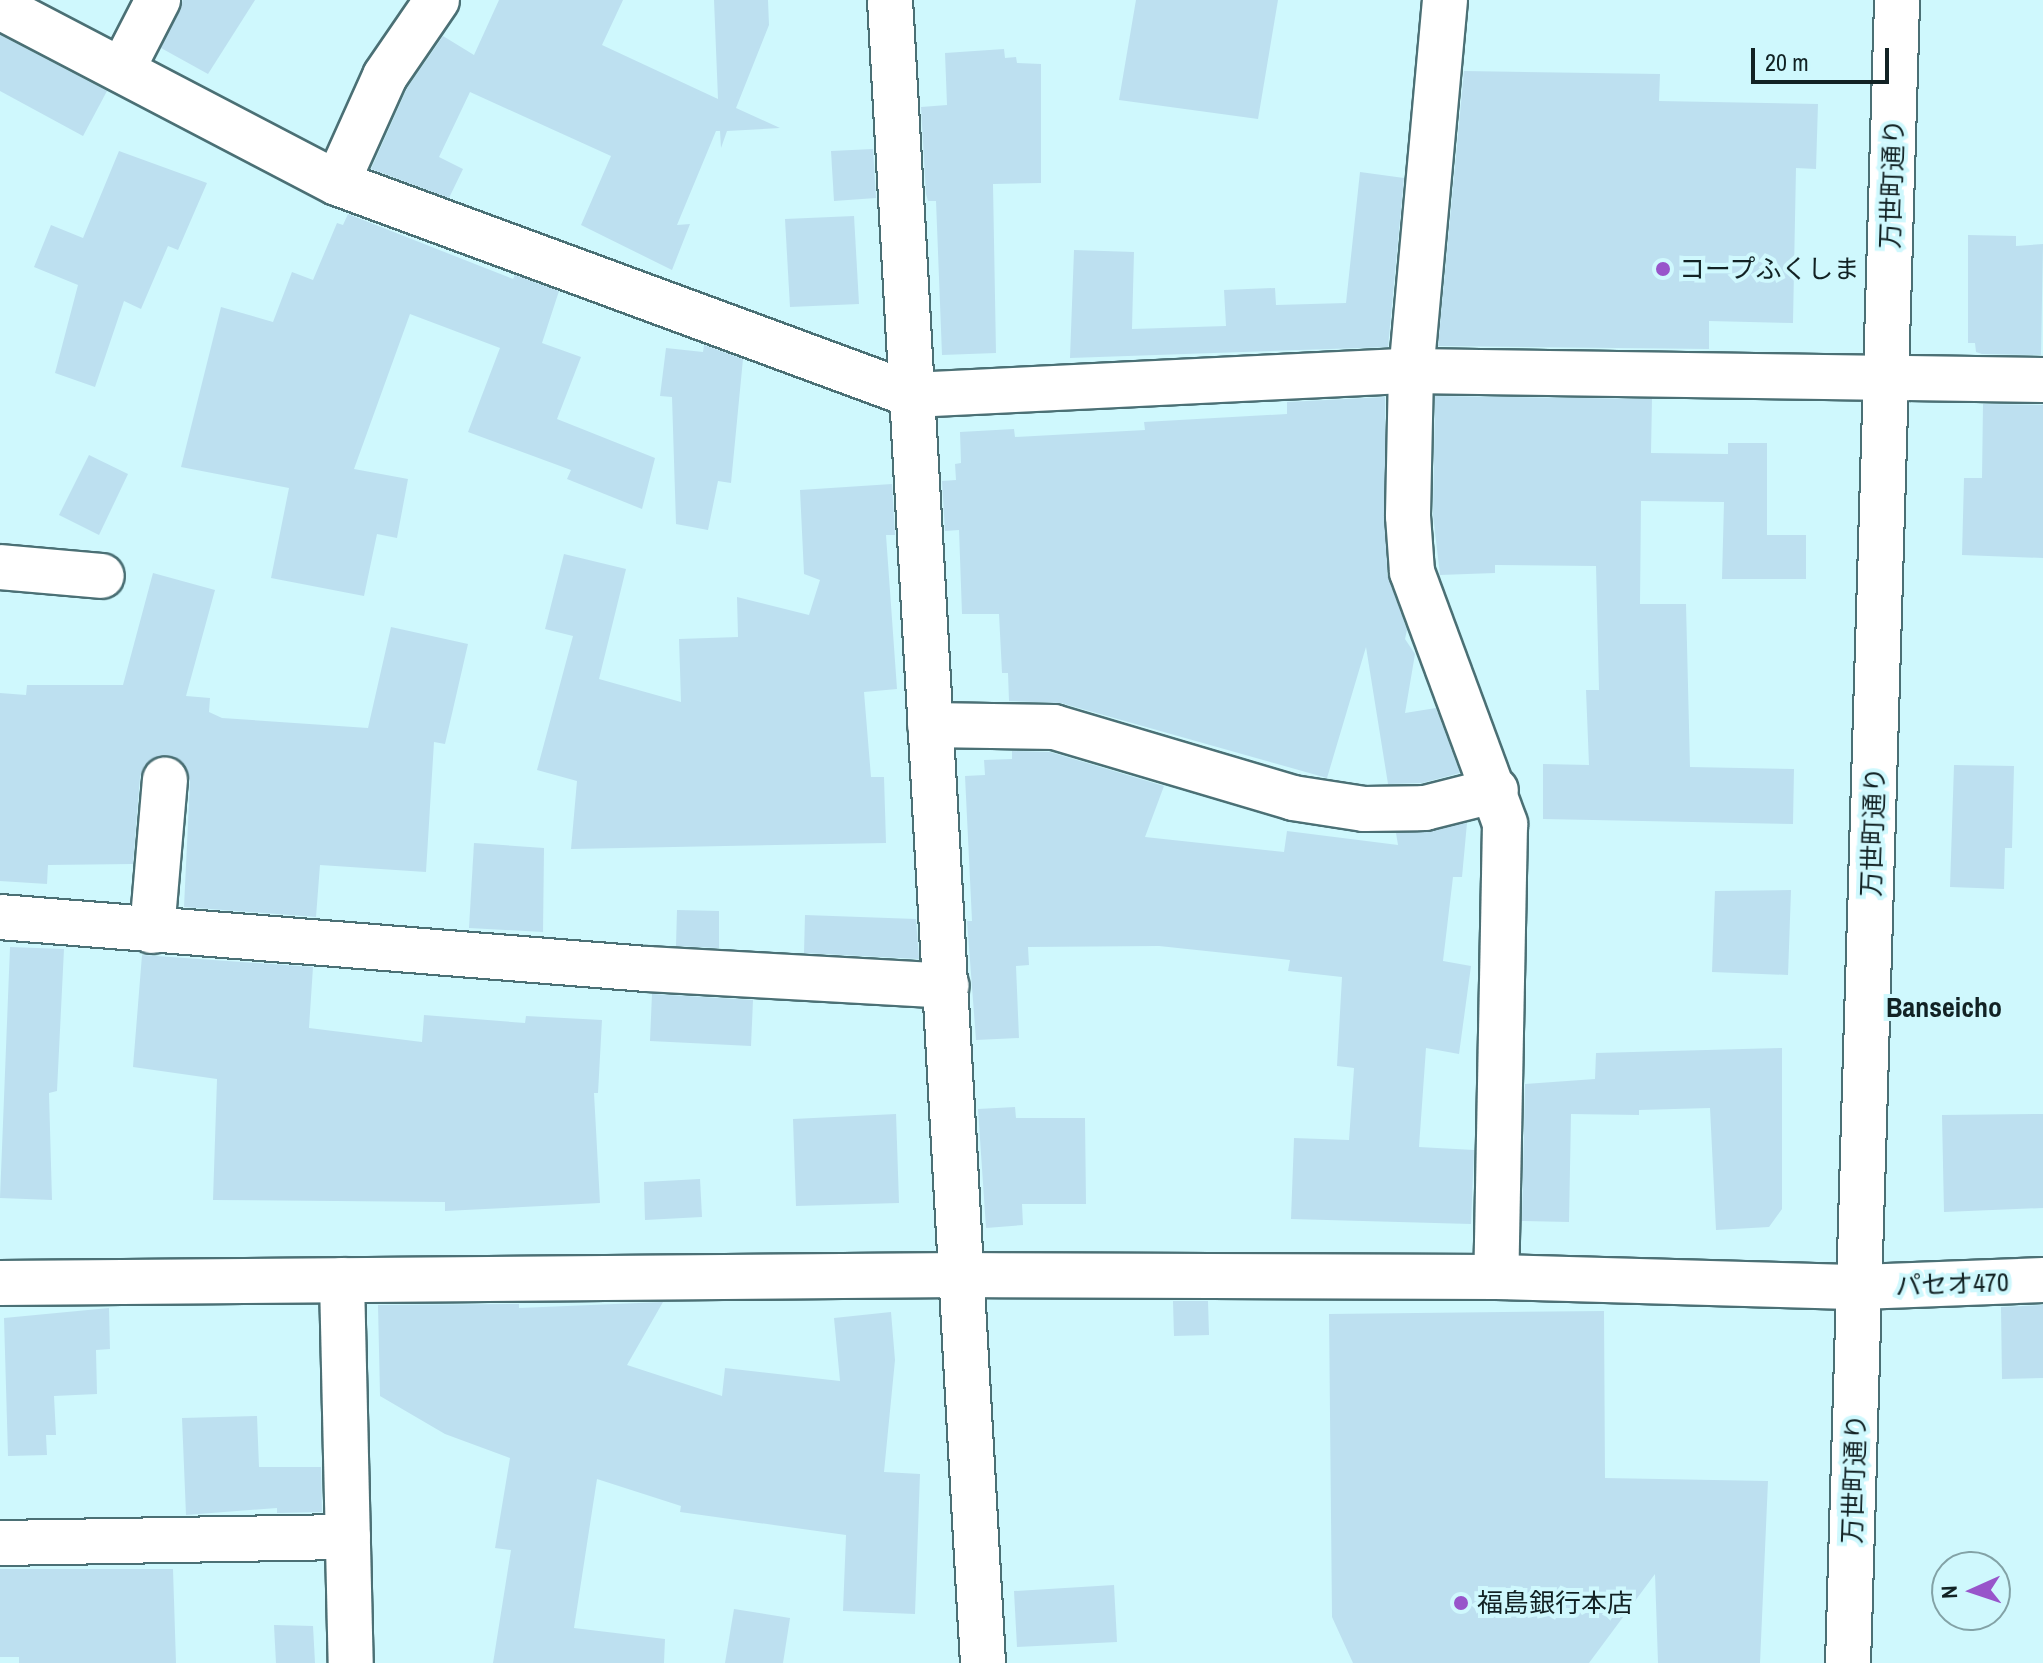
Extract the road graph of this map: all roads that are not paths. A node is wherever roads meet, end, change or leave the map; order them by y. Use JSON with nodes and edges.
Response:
{"nodes":[{"id":1,"x":158,"y":0,"type":"edge"},
{"id":2,"x":437,"y":0,"type":"edge"},
{"id":3,"x":890,"y":0,"type":"edge"},
{"id":4,"x":1445,"y":0,"type":"edge"},
{"id":5,"x":1897,"y":0,"type":"edge"},
{"id":6,"x":0,"y":7,"type":"edge"},
{"id":7,"x":122,"y":70,"type":"junction"},
{"id":8,"x":337,"y":183,"type":"junction"},
{"id":9,"x":1411,"y":371,"type":"junction"},
{"id":10,"x":1886,"y":379,"type":"junction"},
{"id":11,"x":2043,"y":380,"type":"edge"},
{"id":12,"x":912,"y":395,"type":"junction"},
{"id":13,"x":0,"y":567,"type":"edge"},
{"id":14,"x":102,"y":576,"type":"dead end"},
{"id":15,"x":930,"y":725,"type":"junction"},
{"id":16,"x":165,"y":780,"type":"dead end"},
{"id":17,"x":1496,"y":790,"type":"junction"},
{"id":18,"x":0,"y":917,"type":"edge"},
{"id":19,"x":152,"y":931,"type":"junction"},
{"id":20,"x":947,"y":986,"type":"junction"},
{"id":21,"x":961,"y":1275,"type":"junction"},
{"id":22,"x":1496,"y":1277,"type":"junction"},
{"id":23,"x":342,"y":1280,"type":"junction"},
{"id":24,"x":2043,"y":1280,"type":"edge"},
{"id":25,"x":0,"y":1283,"type":"edge"},
{"id":26,"x":1860,"y":1287,"type":"junction"},
{"id":27,"x":348,"y":1537,"type":"junction"},
{"id":28,"x":0,"y":1543,"type":"edge"},
{"id":29,"x":351,"y":1663,"type":"edge"},
{"id":30,"x":983,"y":1663,"type":"edge"},
{"id":31,"x":1848,"y":1663,"type":"edge"}],
"edges":[{"from":1,"to":7,"type":"street"},
{"from":2,"to":8,"type":"street"},
{"from":3,"to":12,"type":"street"},
{"from":4,"to":9,"type":"street"},
{"from":5,"to":10,"type":"street","name":"万世町通り"},
{"from":6,"to":7,"type":"street"},
{"from":7,"to":8,"type":"street"},
{"from":8,"to":12,"type":"street"},
{"from":9,"to":10,"type":"street"},
{"from":9,"to":12,"type":"street"},
{"from":9,"to":17,"type":"street"},
{"from":10,"to":11,"type":"street"},
{"from":10,"to":26,"type":"street","name":"万世町通り"},
{"from":12,"to":15,"type":"street"},
{"from":13,"to":14,"type":"street"},
{"from":15,"to":17,"type":"street"},
{"from":15,"to":20,"type":"street"},
{"from":16,"to":19,"type":"street"},
{"from":17,"to":22,"type":"street"},
{"from":18,"to":19,"type":"street"},
{"from":19,"to":20,"type":"street"},
{"from":20,"to":21,"type":"street"},
{"from":21,"to":22,"type":"street","name":"パセオ470"},
{"from":21,"to":23,"type":"street","name":"パセオ470"},
{"from":21,"to":30,"type":"street"},
{"from":22,"to":26,"type":"street","name":"パセオ470"},
{"from":23,"to":25,"type":"street","name":"パセオ470"},
{"from":23,"to":27,"type":"street"},
{"from":24,"to":26,"type":"street","name":"パセオ470"},
{"from":26,"to":31,"type":"street","name":"万世町通り"},
{"from":27,"to":28,"type":"street"},
{"from":27,"to":29,"type":"street"}]}
